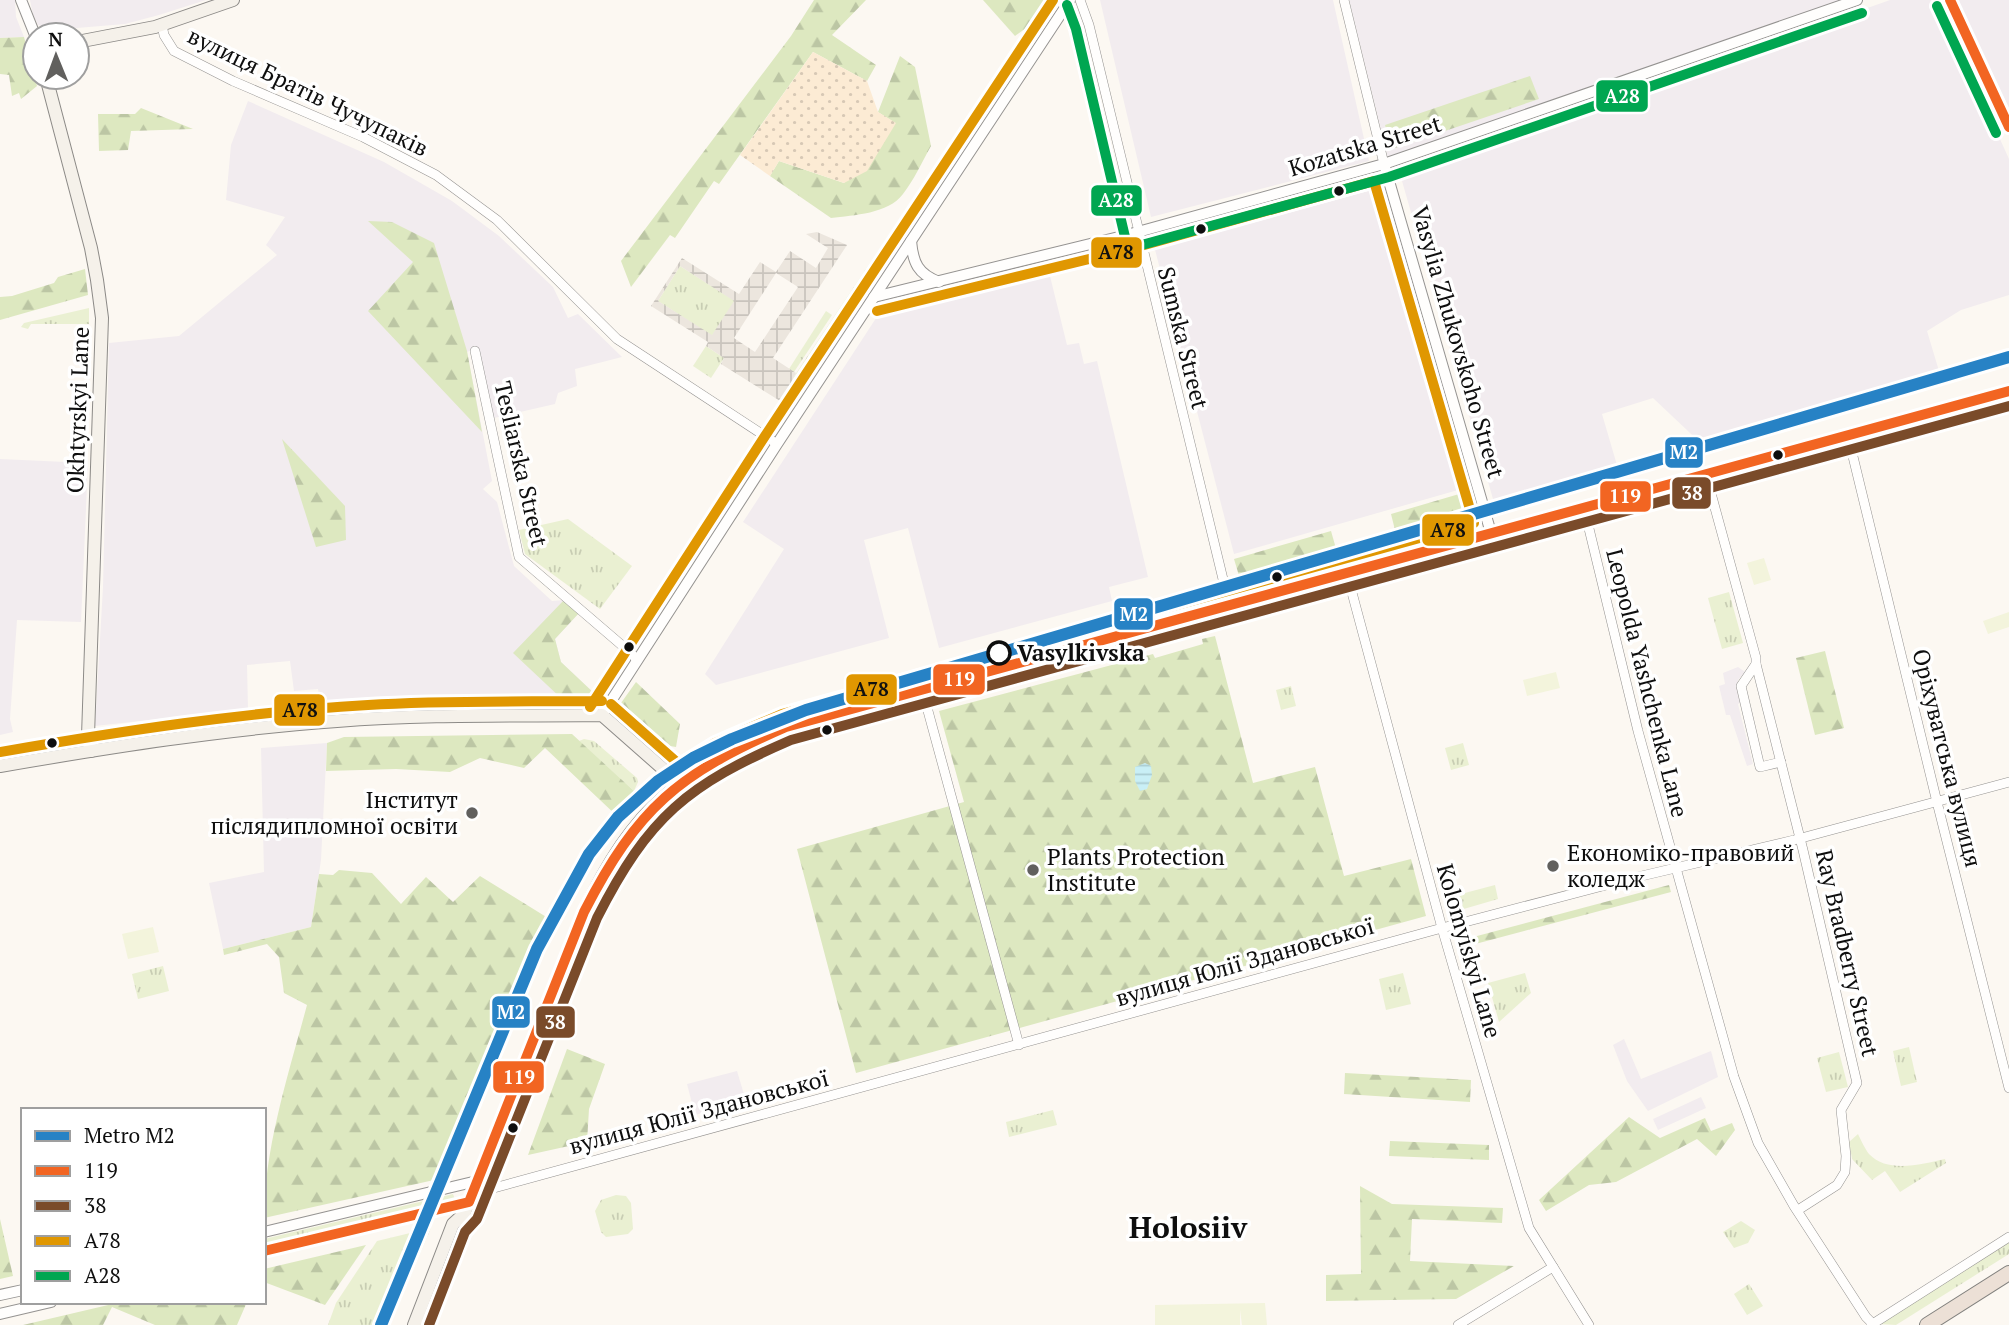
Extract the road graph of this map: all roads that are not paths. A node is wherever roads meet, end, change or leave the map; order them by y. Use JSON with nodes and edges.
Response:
{"nodes":[{"id":1,"x":21,"y":0,"type":"edge"},
{"id":2,"x":233,"y":0,"type":"edge"},
{"id":3,"x":1070,"y":0,"type":"edge"},
{"id":4,"x":1080,"y":0,"type":"edge"},
{"id":5,"x":1344,"y":0,"type":"edge"},
{"id":6,"x":1857,"y":0,"type":"edge"},
{"id":7,"x":1950,"y":0,"type":"edge"},
{"id":8,"x":29,"y":21,"type":"edge"},
{"id":9,"x":162,"y":25,"type":"junction"},
{"id":10,"x":91,"y":39,"type":"edge"},
{"id":11,"x":50,"y":91,"type":"edge"},
{"id":12,"x":2009,"y":127,"type":"edge"},
{"id":13,"x":1384,"y":164,"type":"junction"},
{"id":14,"x":1138,"y":232,"type":"junction"},
{"id":15,"x":911,"y":241,"type":"junction"},
{"id":16,"x":939,"y":282,"type":"junction"},
{"id":17,"x":874,"y":297,"type":"junction"},
{"id":18,"x":475,"y":351,"type":"dead end"},
{"id":19,"x":2009,"y":391,"type":"edge"},
{"id":20,"x":1848,"y":436,"type":"junction"},
{"id":21,"x":777,"y":444,"type":"junction"},
{"id":22,"x":1706,"y":475,"type":"junction"},
{"id":23,"x":1584,"y":508,"type":"junction"},
{"id":24,"x":1491,"y":533,"type":"junction"},
{"id":25,"x":1347,"y":574,"type":"junction"},
{"id":26,"x":1229,"y":604,"type":"junction"},
{"id":27,"x":637,"y":661,"type":"junction"},
{"id":28,"x":1756,"y":664,"type":"junction"},
{"id":29,"x":922,"y":689,"type":"junction"},
{"id":30,"x":602,"y":715,"type":"junction"},
{"id":31,"x":91,"y":751,"type":"junction"},
{"id":32,"x":1781,"y":762,"type":"junction"},
{"id":33,"x":0,"y":766,"type":"edge"},
{"id":34,"x":678,"y":782,"type":"junction"},
{"id":35,"x":2009,"y":782,"type":"edge"},
{"id":36,"x":1937,"y":803,"type":"junction"},
{"id":37,"x":1800,"y":838,"type":"junction"},
{"id":38,"x":1675,"y":868,"type":"junction"},
{"id":39,"x":1442,"y":928,"type":"junction"},
{"id":40,"x":1019,"y":1045,"type":"junction"},
{"id":41,"x":2009,"y":1088,"type":"edge"},
{"id":42,"x":477,"y":1181,"type":"junction"},
{"id":43,"x":494,"y":1188,"type":"junction"},
{"id":44,"x":466,"y":1208,"type":"junction"},
{"id":45,"x":1798,"y":1210,"type":"junction"},
{"id":46,"x":266,"y":1232,"type":"edge"},
{"id":47,"x":2009,"y":1237,"type":"edge"},
{"id":48,"x":266,"y":1251,"type":"edge"},
{"id":49,"x":1553,"y":1267,"type":"junction"},
{"id":50,"x":2009,"y":1273,"type":"edge"},
{"id":51,"x":21,"y":1290,"type":"edge"},
{"id":52,"x":0,"y":1295,"type":"edge"},
{"id":53,"x":42,"y":1304,"type":"edge"},
{"id":54,"x":0,"y":1314,"type":"edge"},
{"id":55,"x":414,"y":1325,"type":"edge"},
{"id":56,"x":426,"y":1325,"type":"edge"},
{"id":57,"x":1458,"y":1325,"type":"edge"},
{"id":58,"x":1589,"y":1325,"type":"edge"},
{"id":59,"x":1872,"y":1325,"type":"edge"},
{"id":60,"x":1927,"y":1325,"type":"edge"}],
"edges":[{"from":1,"to":8,"type":"street"},
{"from":2,"to":9,"type":"main road"},
{"from":3,"to":15,"type":"street"},
{"from":4,"to":14,"type":"street","name":"Sumska Street"},
{"from":5,"to":13,"type":"street","name":"Vasylia Zhukovskoho Street"},
{"from":6,"to":13,"type":"street","name":"Kozatska Street"},
{"from":7,"to":12,"type":"street"},
{"from":9,"to":10,"type":"main road"},
{"from":9,"to":21,"type":"street","name":"вулиця Братів Чучупаків"},
{"from":11,"to":31,"type":"main road","name":"Okhtyrskyi Lane"},
{"from":13,"to":14,"type":"street","name":"Kozatska Street"},
{"from":13,"to":24,"type":"street","name":"Vasylia Zhukovskoho Street"},
{"from":14,"to":16,"type":"street","name":"Kozatska Street"},
{"from":14,"to":26,"type":"street","name":"Sumska Street"},
{"from":15,"to":16,"type":"street"},
{"from":15,"to":17,"type":"street"},
{"from":16,"to":17,"type":"street","name":"Kozatska Street"},
{"from":17,"to":21,"type":"street"},
{"from":18,"to":27,"type":"street","name":"Tesliarska Street"},
{"from":19,"to":20,"type":"main road"},
{"from":20,"to":22,"type":"main road"},
{"from":20,"to":36,"type":"street","name":"Оріхуватська вулиця"},
{"from":21,"to":27,"type":"street"},
{"from":22,"to":23,"type":"main road"},
{"from":22,"to":28,"type":"street","name":"Ray Bradberry Street"},
{"from":23,"to":24,"type":"main road"},
{"from":23,"to":38,"type":"street","name":"Leopolda Yashchenka Lane"},
{"from":24,"to":25,"type":"main road"},
{"from":25,"to":26,"type":"main road"},
{"from":25,"to":39,"type":"street","name":"Kolomyiskyi Lane"},
{"from":26,"to":29,"type":"main road"},
{"from":27,"to":30,"type":"street"},
{"from":28,"to":32,"type":"street","name":"Ray Bradberry Street"},
{"from":28,"to":32,"type":"street"},
{"from":29,"to":34,"type":"main road"},
{"from":29,"to":40,"type":"street"},
{"from":30,"to":31,"type":"main road"},
{"from":30,"to":34,"type":"main road"},
{"from":31,"to":33,"type":"main road"},
{"from":32,"to":37,"type":"street","name":"Ray Bradberry Street"},
{"from":34,"to":42,"type":"main road"},
{"from":35,"to":36,"type":"street","name":"вулиця Юлії Здановської"},
{"from":36,"to":37,"type":"street","name":"вулиця Юлії Здановської"},
{"from":36,"to":41,"type":"street","name":"Оріхуватська вулиця"},
{"from":37,"to":38,"type":"street","name":"вулиця Юлії Здановської"},
{"from":37,"to":45,"type":"street","name":"Ray Bradberry Street"},
{"from":38,"to":39,"type":"street","name":"вулиця Юлії Здановської"},
{"from":38,"to":45,"type":"street","name":"Leopolda Yashchenka Lane"},
{"from":39,"to":40,"type":"street","name":"вулиця Юлії Здановської"},
{"from":39,"to":49,"type":"street","name":"Kolomyiskyi Lane"},
{"from":40,"to":43,"type":"street","name":"вулиця Юлії Здановської"},
{"from":42,"to":43,"type":"street"},
{"from":42,"to":44,"type":"main road"},
{"from":42,"to":46,"type":"street"},
{"from":43,"to":44,"type":"street","name":"вулиця Юлії Здановської"},
{"from":44,"to":48,"type":"street"},
{"from":44,"to":55,"type":"main road"},
{"from":44,"to":56,"type":"main road"},
{"from":45,"to":59,"type":"street","name":"Leopolda Yashchenka Lane"},
{"from":47,"to":59,"type":"street"},
{"from":49,"to":57,"type":"street"},
{"from":49,"to":58,"type":"street","name":"Kolomyiskyi Lane"},
{"from":50,"to":60,"type":"highway"},
{"from":51,"to":52,"type":"street"},
{"from":53,"to":54,"type":"street"}]}
